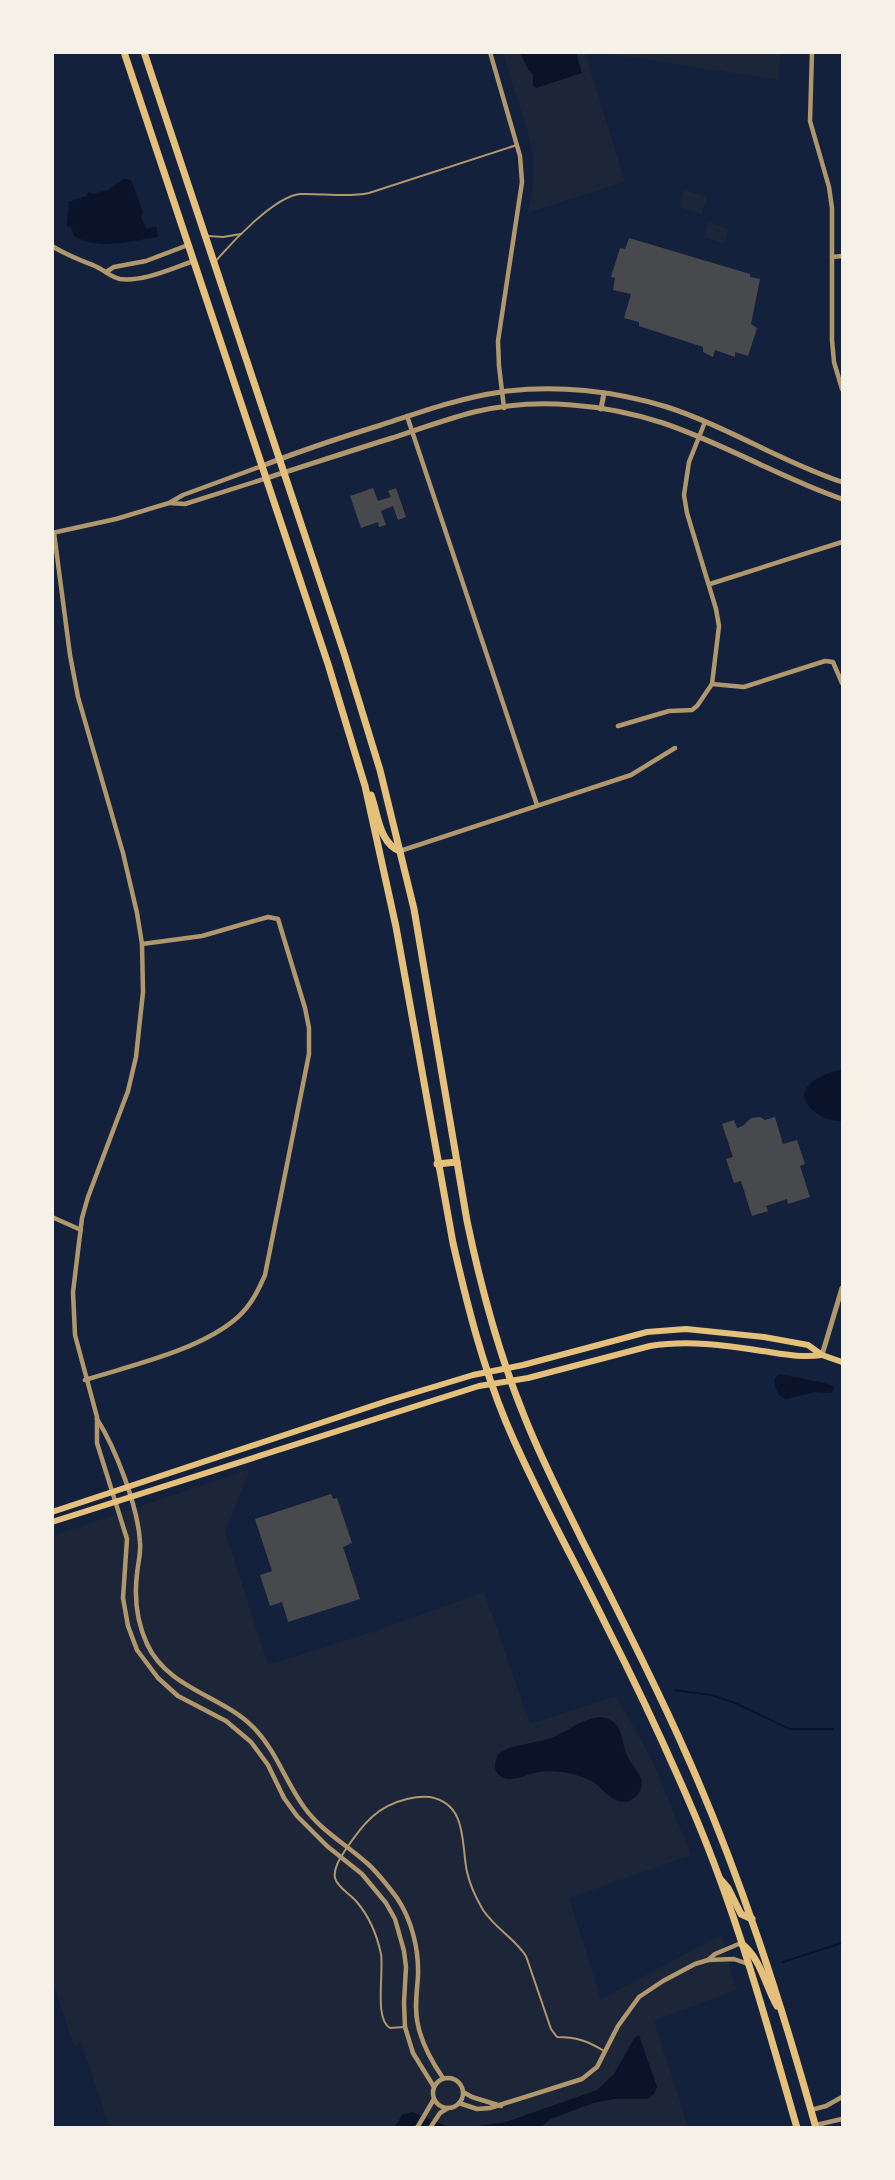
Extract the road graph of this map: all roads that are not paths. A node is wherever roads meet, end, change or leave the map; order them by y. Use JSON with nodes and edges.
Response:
{"nodes":[{"id":1,"x":124,"y":52,"type":"edge"},
{"id":2,"x":144,"y":52,"type":"edge"},
{"id":3,"x":490,"y":52,"type":"edge"},
{"id":4,"x":812,"y":52,"type":"edge"},
{"id":5,"x":517,"y":145,"type":"junction"},
{"id":6,"x":244,"y":233,"type":"junction"},
{"id":7,"x":204,"y":235,"type":"junction"},
{"id":8,"x":188,"y":245,"type":"junction"},
{"id":9,"x":52,"y":246,"type":"edge"},
{"id":10,"x":832,"y":256,"type":"junction"},
{"id":11,"x":843,"y":256,"type":"edge"},
{"id":12,"x":194,"y":261,"type":"junction"},
{"id":13,"x":214,"y":264,"type":"junction"},
{"id":14,"x":106,"y":272,"type":"junction"},
{"id":15,"x":843,"y":389,"type":"edge"},
{"id":16,"x":502,"y":392,"type":"junction"},
{"id":17,"x":604,"y":393,"type":"junction"},
{"id":18,"x":504,"y":408,"type":"junction"},
{"id":19,"x":601,"y":409,"type":"junction"},
{"id":20,"x":407,"y":416,"type":"junction"},
{"id":21,"x":705,"y":422,"type":"junction"},
{"id":22,"x":413,"y":432,"type":"junction"},
{"id":23,"x":700,"y":436,"type":"junction"},
{"id":24,"x":279,"y":459,"type":"junction"},
{"id":25,"x":262,"y":466,"type":"junction"},
{"id":26,"x":284,"y":473,"type":"junction"},
{"id":27,"x":267,"y":478,"type":"junction"},
{"id":28,"x":843,"y":482,"type":"edge"},
{"id":29,"x":843,"y":499,"type":"edge"},
{"id":30,"x":169,"y":503,"type":"junction"},
{"id":31,"x":53,"y":533,"type":"edge"},
{"id":32,"x":843,"y":542,"type":"edge"},
{"id":33,"x":710,"y":584,"type":"junction"},
{"id":34,"x":843,"y":683,"type":"edge"},
{"id":35,"x":712,"y":684,"type":"junction"},
{"id":36,"x":618,"y":726,"type":"dead end"},
{"id":37,"x":675,"y":748,"type":"dead end"},
{"id":38,"x":365,"y":786,"type":"junction"},
{"id":39,"x":537,"y":805,"type":"junction"},
{"id":40,"x":400,"y":851,"type":"junction"},
{"id":41,"x":142,"y":944,"type":"junction"},
{"id":42,"x":457,"y":1162,"type":"junction"},
{"id":43,"x":437,"y":1164,"type":"junction"},
{"id":44,"x":52,"y":1217,"type":"edge"},
{"id":45,"x":81,"y":1230,"type":"junction"},
{"id":46,"x":843,"y":1288,"type":"edge"},
{"id":47,"x":822,"y":1355,"type":"junction"},
{"id":48,"x":843,"y":1362,"type":"edge"},
{"id":49,"x":507,"y":1369,"type":"junction"},
{"id":50,"x":488,"y":1372,"type":"junction"},
{"id":51,"x":85,"y":1380,"type":"junction"},
{"id":52,"x":511,"y":1381,"type":"junction"},
{"id":53,"x":492,"y":1385,"type":"junction"},
{"id":54,"x":97,"y":1419,"type":"junction"},
{"id":55,"x":126,"y":1487,"type":"junction"},
{"id":56,"x":113,"y":1491,"type":"junction"},
{"id":57,"x":129,"y":1497,"type":"junction"},
{"id":58,"x":116,"y":1501,"type":"junction"},
{"id":59,"x":52,"y":1512,"type":"edge"},
{"id":60,"x":52,"y":1522,"type":"edge"},
{"id":61,"x":152,"y":1652,"type":"junction"},
{"id":62,"x":141,"y":1658,"type":"junction"},
{"id":63,"x":347,"y":1848,"type":"junction"},
{"id":64,"x":341,"y":1857,"type":"junction"},
{"id":65,"x":719,"y":1878,"type":"junction"},
{"id":66,"x":752,"y":1919,"type":"junction"},
{"id":67,"x":741,"y":1943,"type":"junction"},
{"id":68,"x":708,"y":1960,"type":"junction"},
{"id":69,"x":748,"y":1964,"type":"junction"},
{"id":70,"x":782,"y":2013,"type":"junction"},
{"id":71,"x":405,"y":2027,"type":"junction"},
{"id":72,"x":604,"y":2051,"type":"junction"},
{"id":73,"x":443,"y":2078,"type":"junction"},
{"id":74,"x":434,"y":2087,"type":"junction"},
{"id":75,"x":463,"y":2092,"type":"junction"},
{"id":76,"x":843,"y":2097,"type":"edge"},
{"id":77,"x":434,"y":2099,"type":"junction"},
{"id":78,"x":459,"y":2103,"type":"junction"},
{"id":79,"x":501,"y":2106,"type":"junction"},
{"id":80,"x":448,"y":2108,"type":"junction"},
{"id":81,"x":811,"y":2110,"type":"junction"},
{"id":82,"x":843,"y":2119,"type":"edge"},
{"id":83,"x":816,"y":2126,"type":"edge"},
{"id":84,"x":417,"y":2127,"type":"edge"},
{"id":85,"x":430,"y":2127,"type":"edge"},
{"id":86,"x":797,"y":2127,"type":"edge"}],
"edges":[{"from":1,"to":8,"type":"main road"},
{"from":2,"to":7,"type":"main road"},
{"from":3,"to":5,"type":"street"},
{"from":4,"to":10,"type":"street"},
{"from":5,"to":6,"type":"lane"},
{"from":5,"to":16,"type":"street"},
{"from":6,"to":7,"type":"lane"},
{"from":6,"to":13,"type":"lane"},
{"from":7,"to":13,"type":"main road"},
{"from":8,"to":12,"type":"main road"},
{"from":8,"to":14,"type":"street"},
{"from":9,"to":14,"type":"street"},
{"from":10,"to":11,"type":"street"},
{"from":10,"to":15,"type":"street"},
{"from":12,"to":14,"type":"street"},
{"from":12,"to":25,"type":"main road"},
{"from":13,"to":24,"type":"main road"},
{"from":16,"to":17,"type":"street"},
{"from":16,"to":18,"type":"street"},
{"from":16,"to":20,"type":"street"},
{"from":17,"to":19,"type":"street"},
{"from":17,"to":21,"type":"street"},
{"from":18,"to":19,"type":"street"},
{"from":18,"to":22,"type":"street"},
{"from":19,"to":23,"type":"street"},
{"from":20,"to":22,"type":"street"},
{"from":20,"to":24,"type":"street"},
{"from":21,"to":23,"type":"street"},
{"from":21,"to":28,"type":"street"},
{"from":22,"to":26,"type":"street"},
{"from":22,"to":39,"type":"street"},
{"from":23,"to":29,"type":"street"},
{"from":23,"to":33,"type":"street"},
{"from":24,"to":25,"type":"street"},
{"from":24,"to":26,"type":"main road"},
{"from":25,"to":27,"type":"main road"},
{"from":25,"to":30,"type":"street"},
{"from":26,"to":27,"type":"street"},
{"from":26,"to":40,"type":"main road"},
{"from":27,"to":30,"type":"street"},
{"from":27,"to":38,"type":"main road"},
{"from":30,"to":31,"type":"street"},
{"from":31,"to":41,"type":"street"},
{"from":32,"to":33,"type":"street"},
{"from":33,"to":35,"type":"street"},
{"from":34,"to":35,"type":"street"},
{"from":35,"to":36,"type":"street"},
{"from":37,"to":39,"type":"street"},
{"from":38,"to":40,"type":"main road"},
{"from":38,"to":43,"type":"main road"},
{"from":39,"to":40,"type":"street"},
{"from":40,"to":42,"type":"main road"},
{"from":41,"to":45,"type":"street"},
{"from":41,"to":51,"type":"street"},
{"from":42,"to":43,"type":"main road"},
{"from":42,"to":49,"type":"main road"},
{"from":43,"to":50,"type":"main road"},
{"from":44,"to":45,"type":"street"},
{"from":45,"to":51,"type":"street"},
{"from":46,"to":47,"type":"street"},
{"from":47,"to":48,"type":"main road"},
{"from":47,"to":49,"type":"main road"},
{"from":47,"to":52,"type":"main road"},
{"from":49,"to":50,"type":"main road"},
{"from":49,"to":52,"type":"main road"},
{"from":50,"to":53,"type":"main road"},
{"from":50,"to":55,"type":"main road"},
{"from":51,"to":54,"type":"street"},
{"from":52,"to":53,"type":"main road"},
{"from":52,"to":66,"type":"main road"},
{"from":53,"to":57,"type":"main road"},
{"from":53,"to":65,"type":"main road"},
{"from":54,"to":55,"type":"street"},
{"from":54,"to":56,"type":"street"},
{"from":55,"to":56,"type":"main road"},
{"from":55,"to":57,"type":"street"},
{"from":56,"to":58,"type":"street"},
{"from":56,"to":59,"type":"main road"},
{"from":57,"to":58,"type":"main road"},
{"from":57,"to":61,"type":"street"},
{"from":58,"to":60,"type":"main road"},
{"from":58,"to":62,"type":"street"},
{"from":61,"to":62,"type":"street"},
{"from":61,"to":63,"type":"street"},
{"from":62,"to":64,"type":"street"},
{"from":63,"to":64,"type":"lane"},
{"from":63,"to":72,"type":"lane"},
{"from":63,"to":73,"type":"street"},
{"from":64,"to":71,"type":"street"},
{"from":64,"to":71,"type":"lane"},
{"from":65,"to":66,"type":"main road"},
{"from":65,"to":67,"type":"main road"},
{"from":66,"to":70,"type":"main road"},
{"from":67,"to":68,"type":"street"},
{"from":67,"to":69,"type":"main road"},
{"from":67,"to":70,"type":"main road"},
{"from":68,"to":69,"type":"street"},
{"from":68,"to":72,"type":"street"},
{"from":69,"to":86,"type":"main road"},
{"from":70,"to":81,"type":"main road"},
{"from":71,"to":74,"type":"street"},
{"from":72,"to":79,"type":"street"},
{"from":73,"to":74,"type":"street"},
{"from":73,"to":75,"type":"street"},
{"from":74,"to":77,"type":"street"},
{"from":75,"to":78,"type":"street"},
{"from":75,"to":79,"type":"street"},
{"from":76,"to":81,"type":"street"},
{"from":77,"to":80,"type":"street"},
{"from":77,"to":84,"type":"street"},
{"from":78,"to":79,"type":"street"},
{"from":78,"to":80,"type":"street"},
{"from":80,"to":85,"type":"street"},
{"from":81,"to":83,"type":"main road"},
{"from":82,"to":83,"type":"street"}]}
